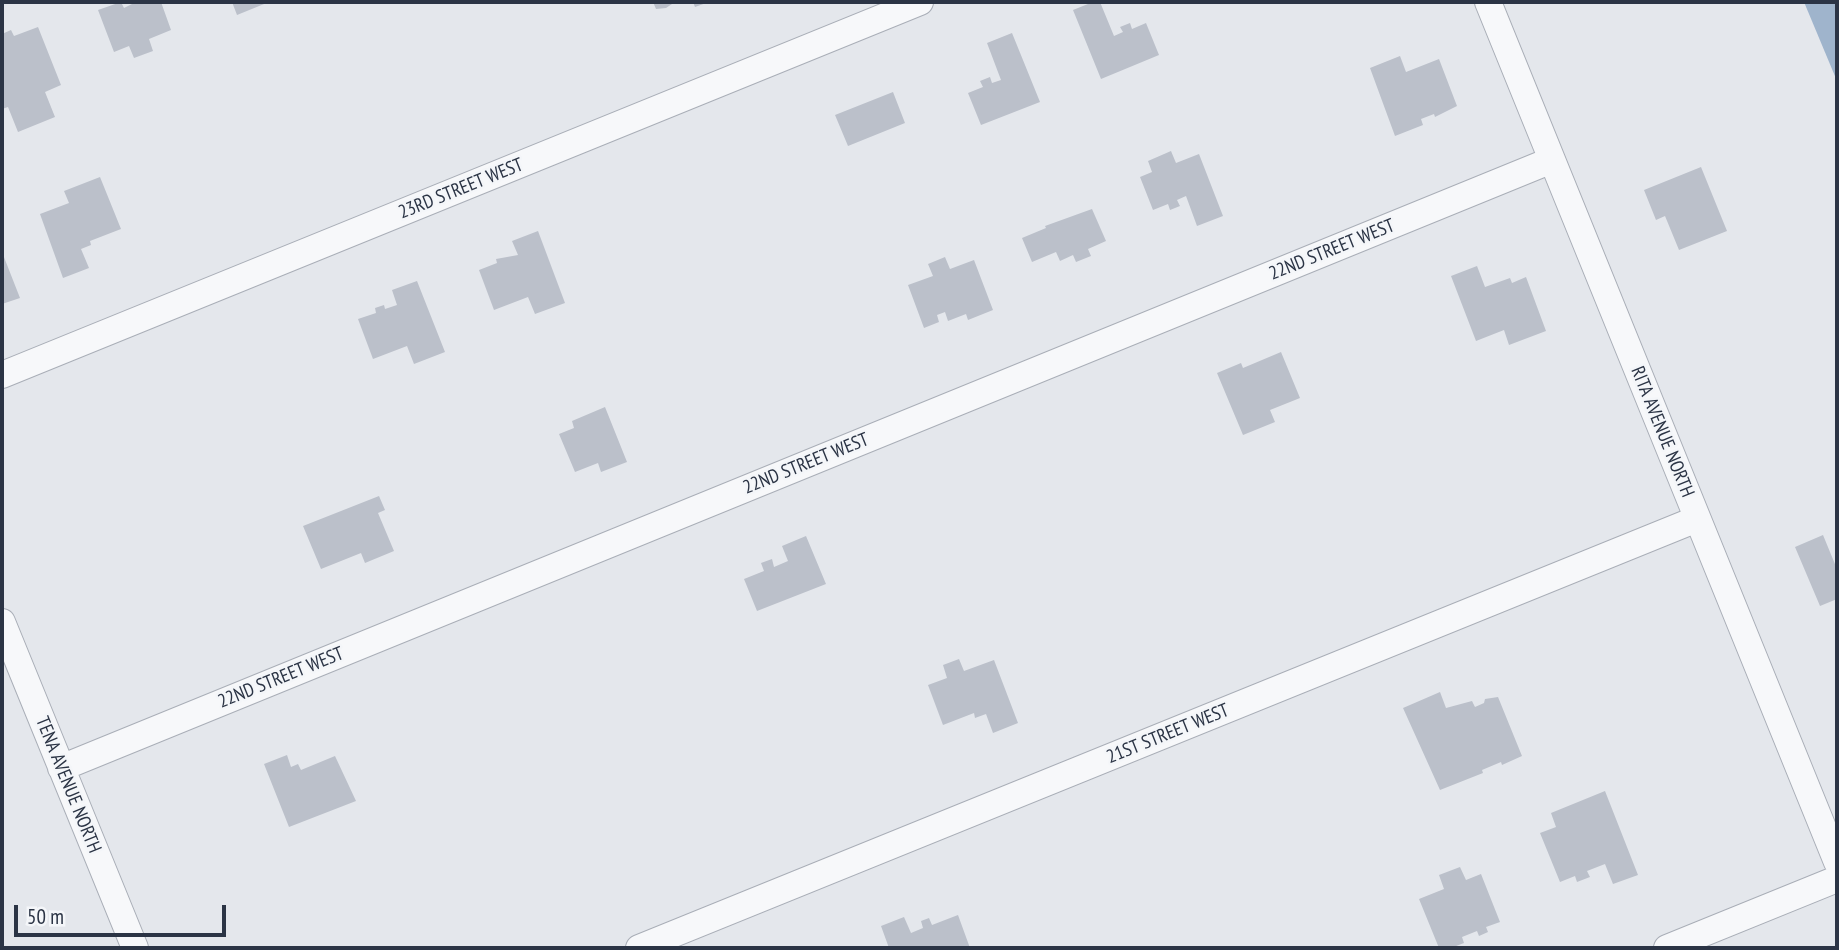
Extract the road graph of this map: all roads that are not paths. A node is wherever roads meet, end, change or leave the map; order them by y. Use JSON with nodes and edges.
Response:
{"nodes":[{"id":1,"x":920,"y":2,"type":"edge"},
{"id":2,"x":1488,"y":2,"type":"edge"},
{"id":3,"x":1552,"y":160,"type":"junction"},
{"id":4,"x":2,"y":375,"type":"edge"},
{"id":5,"x":1697,"y":519,"type":"junction"},
{"id":6,"x":2,"y":622,"type":"edge"},
{"id":7,"x":61,"y":768,"type":"junction"},
{"id":8,"x":1837,"y":862,"type":"edge"},
{"id":9,"x":1837,"y":879,"type":"edge"},
{"id":10,"x":135,"y":948,"type":"edge"},
{"id":11,"x":639,"y":948,"type":"edge"},
{"id":12,"x":1667,"y":948,"type":"edge"}],
"edges":[{"from":1,"to":4,"type":"street","name":"23RD STREET WEST"},
{"from":2,"to":3,"type":"street","name":"RITA AVENUE NORTH"},
{"from":3,"to":5,"type":"street","name":"RITA AVENUE NORTH"},
{"from":3,"to":7,"type":"street","name":"22ND STREET WEST"},
{"from":5,"to":8,"type":"street","name":"RITA AVENUE NORTH"},
{"from":5,"to":11,"type":"street","name":"21ST STREET WEST"},
{"from":6,"to":7,"type":"street","name":"TENA AVENUE NORTH"},
{"from":7,"to":10,"type":"street","name":"TENA AVENUE NORTH"},
{"from":9,"to":12,"type":"street"}]}
